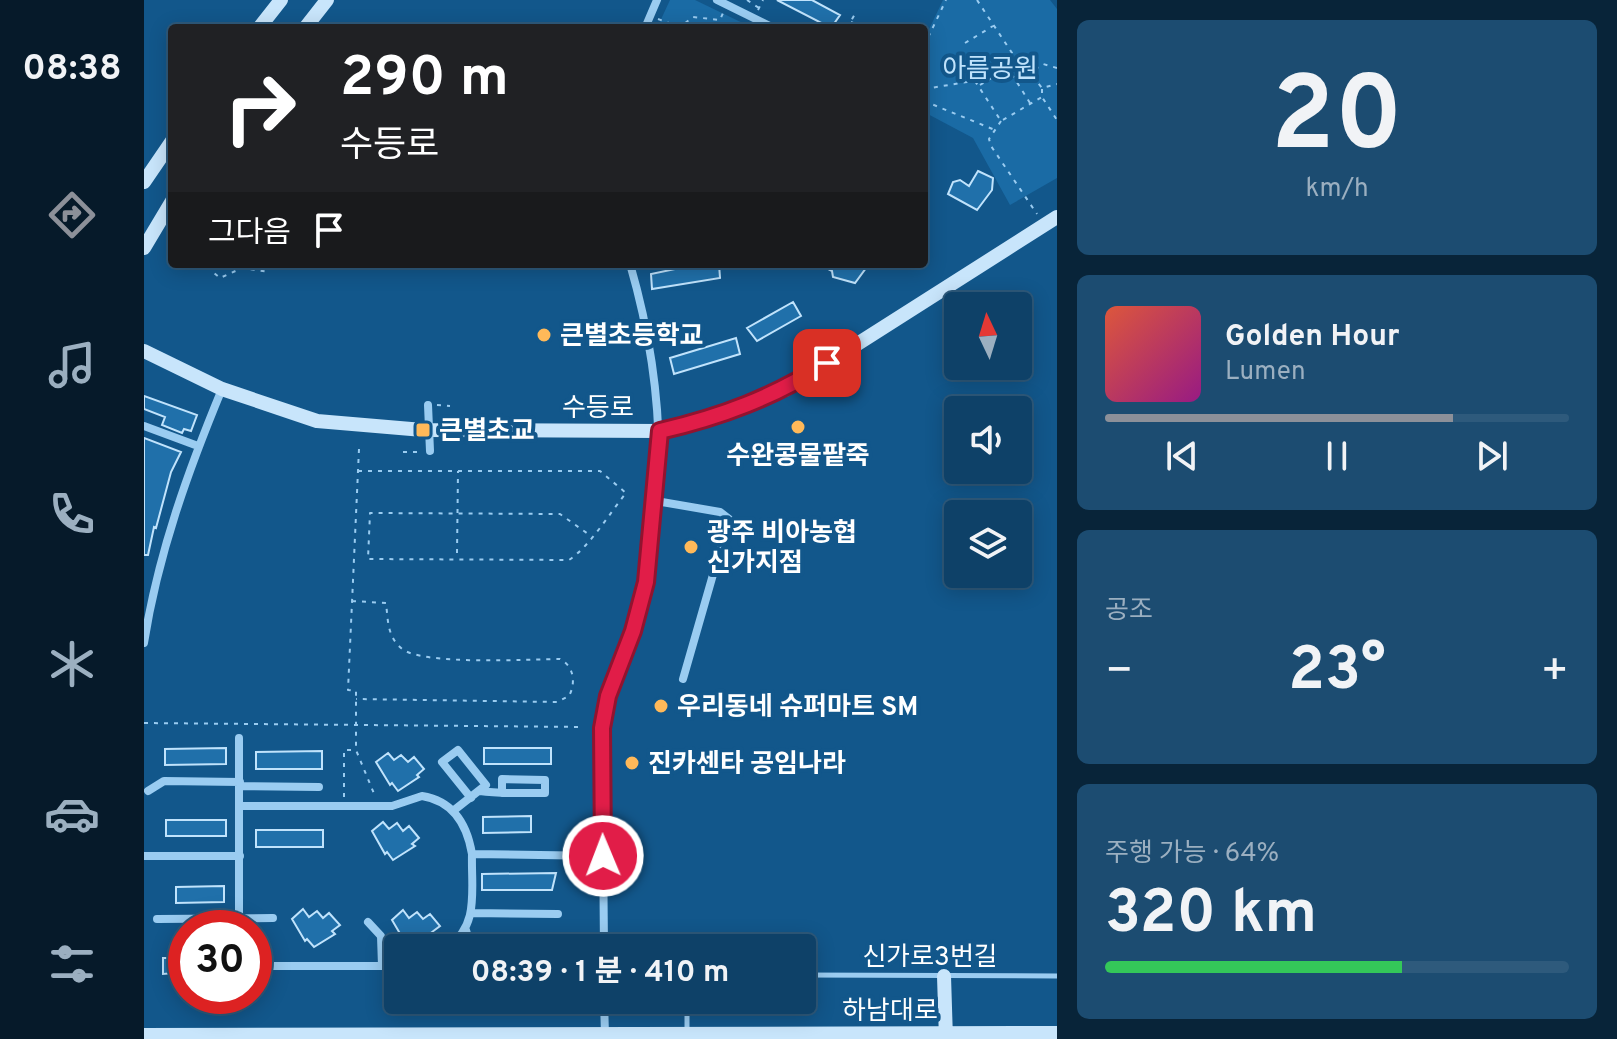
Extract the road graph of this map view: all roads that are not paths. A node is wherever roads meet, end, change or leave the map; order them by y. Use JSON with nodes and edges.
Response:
{"nodes":[{"id":1,"x":281,"y":0,"type":"edge"},
{"id":2,"x":327,"y":0,"type":"edge"},
{"id":3,"x":657,"y":0,"type":"edge"},
{"id":4,"x":717,"y":0,"type":"edge"},
{"id":5,"x":262,"y":24,"type":"edge"},
{"id":6,"x":308,"y":24,"type":"edge"},
{"id":7,"x":647,"y":24,"type":"edge"},
{"id":8,"x":766,"y":24,"type":"edge"},
{"id":9,"x":168,"y":147,"type":"edge"},
{"id":10,"x":144,"y":182,"type":"edge"},
{"id":11,"x":168,"y":208,"type":"edge"},
{"id":12,"x":1057,"y":217,"type":"edge"},
{"id":13,"x":144,"y":248,"type":"edge"},
{"id":14,"x":631,"y":268,"type":"edge"},
{"id":15,"x":144,"y":351,"type":"edge"},
{"id":16,"x":222,"y":389,"type":"junction"},
{"id":17,"x":428,"y":405,"type":"road end"},
{"id":18,"x":144,"y":426,"type":"edge"},
{"id":19,"x":660,"y":431,"type":"junction"},
{"id":20,"x":198,"y":446,"type":"junction"},
{"id":21,"x":430,"y":451,"type":"road end"},
{"id":22,"x":656,"y":501,"type":"junction"},
{"id":23,"x":146,"y":620,"type":"edge"},
{"id":24,"x":144,"y":643,"type":"edge"},
{"id":25,"x":683,"y":679,"type":"dead end"},
{"id":26,"x":239,"y":738,"type":"dead end"},
{"id":27,"x":240,"y":784,"type":"junction"},
{"id":28,"x":319,"y":787,"type":"dead end"},
{"id":29,"x":148,"y":791,"type":"dead end"},
{"id":30,"x":480,"y":791,"type":"junction"},
{"id":31,"x":502,"y":793,"type":"junction"},
{"id":32,"x":471,"y":798,"type":"junction"},
{"id":33,"x":240,"y":806,"type":"junction"},
{"id":34,"x":453,"y":811,"type":"junction"},
{"id":35,"x":472,"y":854,"type":"junction"},
{"id":36,"x":144,"y":856,"type":"edge"},
{"id":37,"x":240,"y":856,"type":"junction"},
{"id":38,"x":603,"y":856,"type":"junction"},
{"id":39,"x":239,"y":910,"type":"edge"},
{"id":40,"x":471,"y":913,"type":"junction"},
{"id":41,"x":558,"y":914,"type":"dead end"},
{"id":42,"x":157,"y":919,"type":"dead end"},
{"id":43,"x":168,"y":920,"type":"edge"},
{"id":44,"x":368,"y":922,"type":"dead end"},
{"id":45,"x":466,"y":930,"type":"junction"},
{"id":46,"x":462,"y":934,"type":"edge"},
{"id":47,"x":467,"y":934,"type":"edge"},
{"id":48,"x":604,"y":934,"type":"edge"},
{"id":49,"x":272,"y":966,"type":"edge"},
{"id":50,"x":382,"y":966,"type":"joint"},
{"id":51,"x":816,"y":975,"type":"edge"},
{"id":52,"x":944,"y":976,"type":"junction"},
{"id":53,"x":1057,"y":976,"type":"edge"},
{"id":54,"x":604,"y":1014,"type":"edge"},
{"id":55,"x":687,"y":1014,"type":"edge"},
{"id":56,"x":1057,"y":1033,"type":"edge"},
{"id":57,"x":687,"y":1034,"type":"junction"},
{"id":58,"x":144,"y":1035,"type":"edge"},
{"id":59,"x":386,"y":1036,"type":"edge"},
{"id":60,"x":605,"y":1036,"type":"junction"},
{"id":61,"x":946,"y":1037,"type":"edge"}],
"edges":[{"from":1,"to":5,"type":"main road"},
{"from":2,"to":6,"type":"main road"},
{"from":3,"to":7,"type":"street"},
{"from":4,"to":8,"type":"street"},
{"from":9,"to":10,"type":"main road"},
{"from":11,"to":13,"type":"main road"},
{"from":12,"to":19,"type":"main road","name":"수등로"},
{"from":14,"to":19,"type":"street"},
{"from":15,"to":16,"type":"main road","name":"수등로"},
{"from":16,"to":19,"type":"main road","name":"수등로"},
{"from":16,"to":20,"type":"street"},
{"from":17,"to":21,"type":"street","bridge":true},
{"from":18,"to":20,"type":"street"},
{"from":19,"to":22,"type":"street"},
{"from":20,"to":23,"type":"street"},
{"from":22,"to":25,"type":"street"},
{"from":22,"to":38,"type":"street"},
{"from":23,"to":24,"type":"street"},
{"from":26,"to":27,"type":"street"},
{"from":27,"to":28,"type":"street"},
{"from":27,"to":29,"type":"street"},
{"from":27,"to":33,"type":"street"},
{"from":30,"to":31,"type":"street"},
{"from":30,"to":32,"type":"street"},
{"from":30,"to":32,"type":"street"},
{"from":31,"to":31,"type":"street"},
{"from":32,"to":34,"type":"street"},
{"from":33,"to":34,"type":"street"},
{"from":33,"to":37,"type":"street"},
{"from":34,"to":35,"type":"street"},
{"from":35,"to":38,"type":"street"},
{"from":35,"to":40,"type":"street"},
{"from":36,"to":37,"type":"street"},
{"from":37,"to":39,"type":"street"},
{"from":38,"to":48,"type":"street"},
{"from":40,"to":41,"type":"street"},
{"from":40,"to":45,"type":"street"},
{"from":42,"to":43,"type":"street"},
{"from":44,"to":50,"type":"street"},
{"from":45,"to":46,"type":"street"},
{"from":45,"to":47,"type":"street"},
{"from":49,"to":50,"type":"street"},
{"from":51,"to":52,"type":"lane","name":"신가로3번길"},
{"from":52,"to":53,"type":"lane","name":"신가로3번길"},
{"from":52,"to":61,"type":"main road"},
{"from":54,"to":60,"type":"street"},
{"from":55,"to":57,"type":"lane"},
{"from":56,"to":61,"type":"main road","name":"하남대로"},
{"from":57,"to":60,"type":"main road","name":"하남대로"},
{"from":57,"to":61,"type":"main road","name":"하남대로"},
{"from":58,"to":59,"type":"main road","name":"하남대로"},
{"from":59,"to":60,"type":"main road","name":"하남대로"}]}
